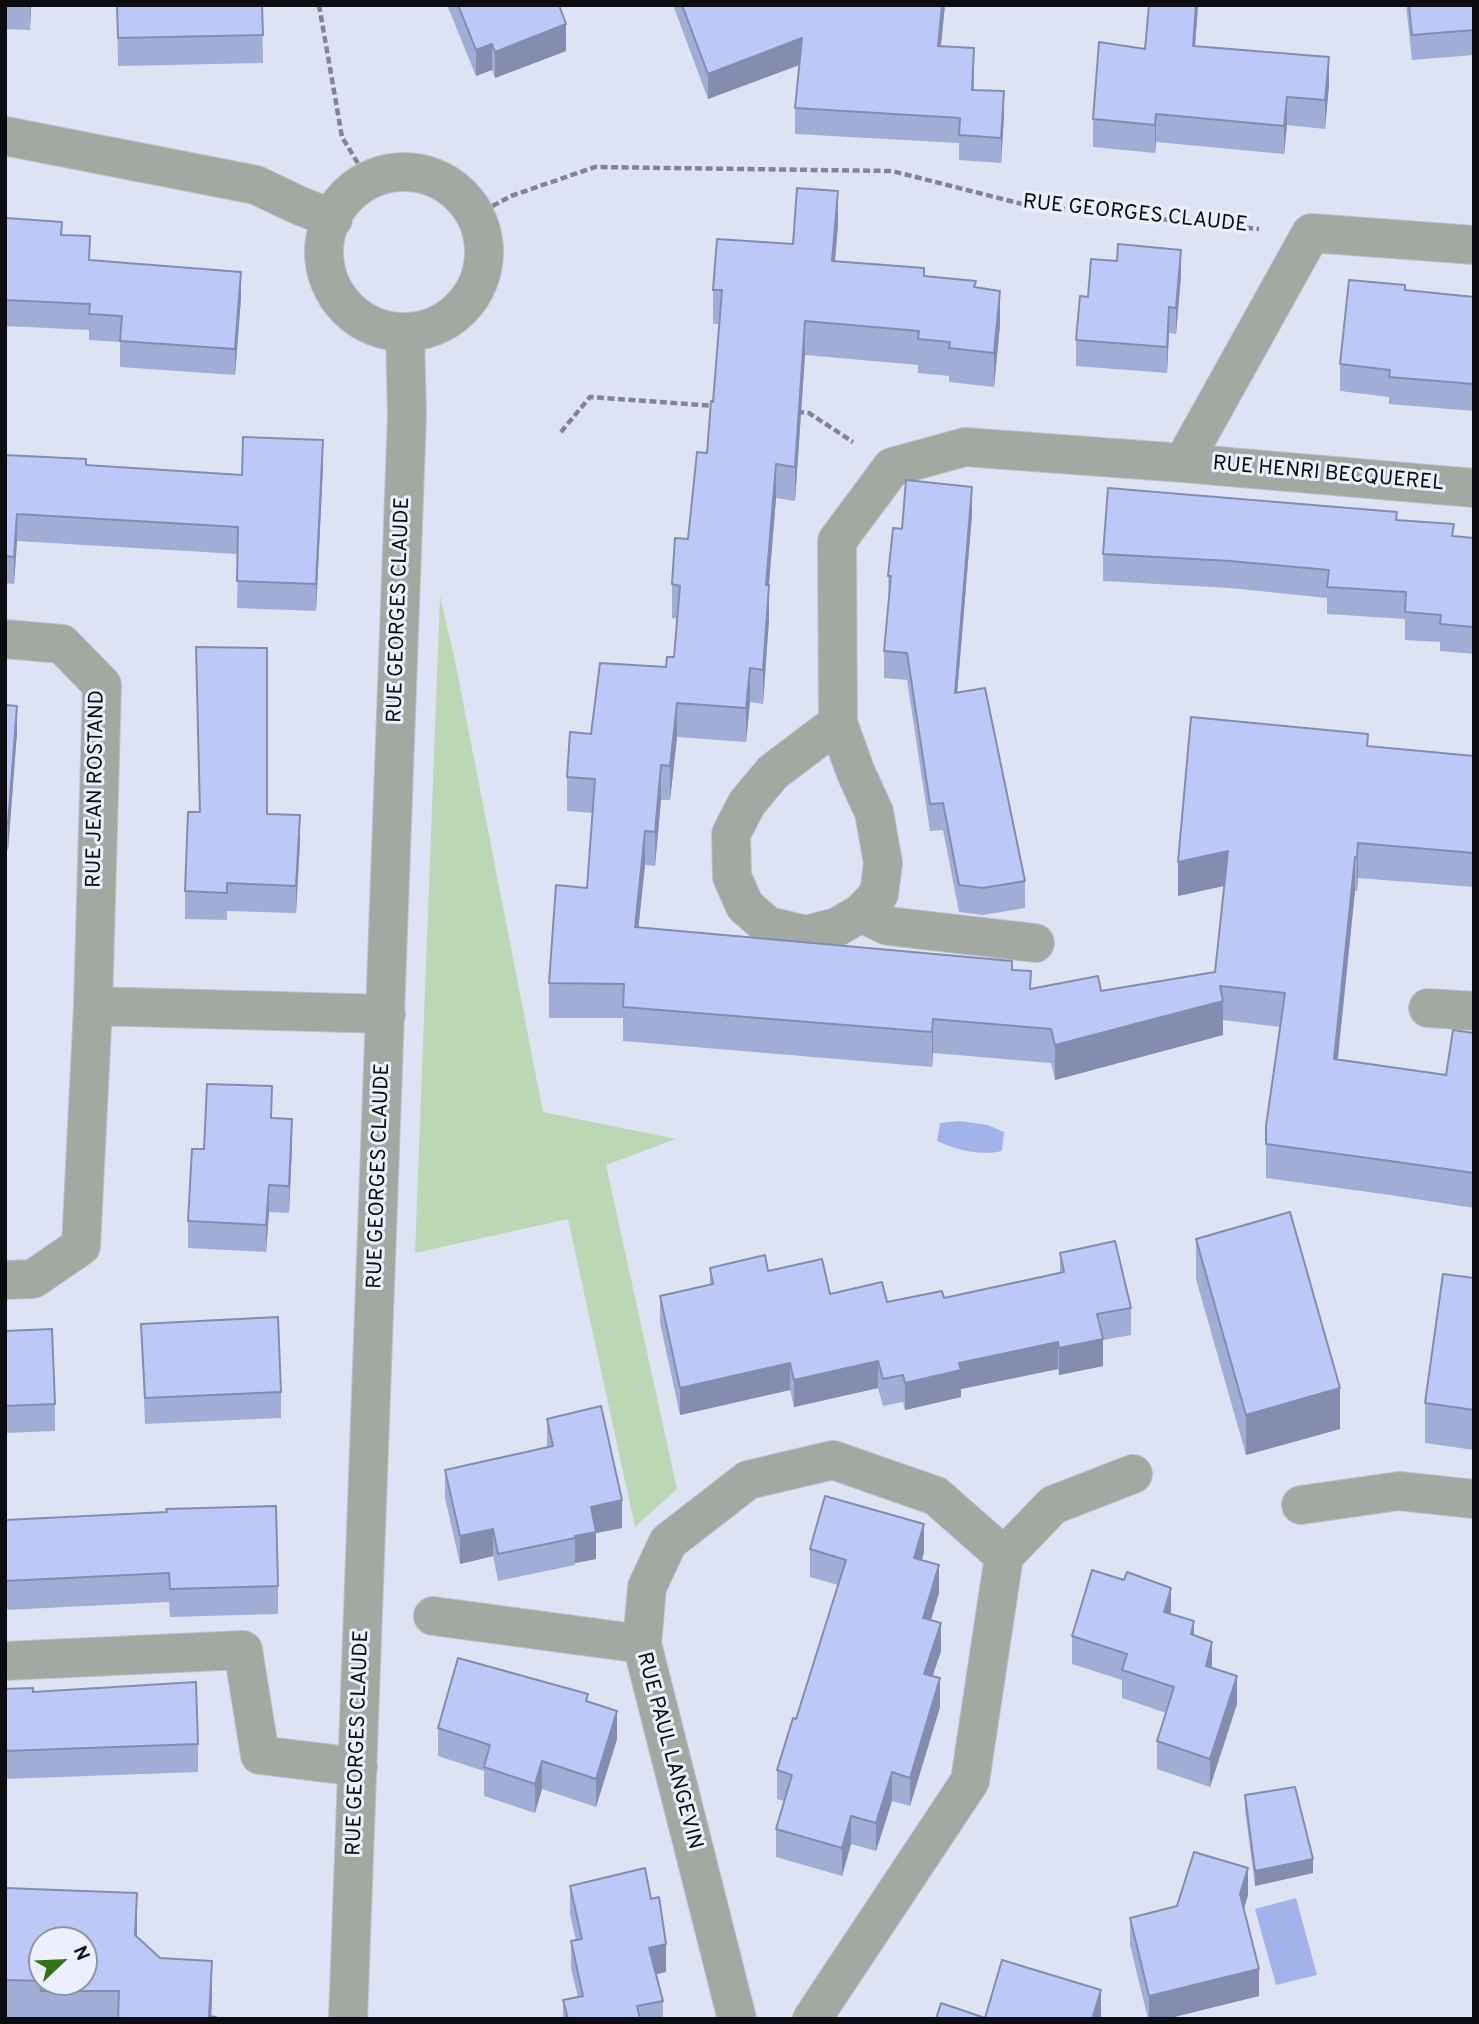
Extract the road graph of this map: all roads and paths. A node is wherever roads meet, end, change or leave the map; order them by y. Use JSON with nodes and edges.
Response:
{"nodes":[{"id":1,"x":320,"y":5,"type":"edge"},
{"id":2,"x":5,"y":136,"type":"edge"},
{"id":3,"x":368,"y":180,"type":"junction"},
{"id":4,"x":474,"y":216,"type":"junction"},
{"id":5,"x":333,"y":219,"type":"junction"},
{"id":6,"x":1311,"y":233,"type":"junction"},
{"id":7,"x":1474,"y":245,"type":"edge"},
{"id":8,"x":405,"y":334,"type":"junction"},
{"id":9,"x":727,"y":407,"type":"edge"},
{"id":10,"x":795,"y":412,"type":"edge"},
{"id":11,"x":561,"y":432,"type":"dead end"},
{"id":12,"x":1183,"y":463,"type":"junction"},
{"id":13,"x":892,"y":467,"type":"junction"},
{"id":14,"x":1474,"y":488,"type":"edge"},
{"id":15,"x":5,"y":639,"type":"edge"},
{"id":16,"x":838,"y":723,"type":"junction"},
{"id":17,"x":861,"y":913,"type":"junction"},
{"id":18,"x":1035,"y":943,"type":"dead end"},
{"id":19,"x":93,"y":1006,"type":"junction"},
{"id":20,"x":1428,"y":1008,"type":"dead end"},
{"id":21,"x":1474,"y":1012,"type":"edge"},
{"id":22,"x":386,"y":1014,"type":"junction"},
{"id":23,"x":5,"y":1280,"type":"edge"},
{"id":24,"x":1133,"y":1474,"type":"dead end"},
{"id":25,"x":1474,"y":1499,"type":"edge"},
{"id":26,"x":1301,"y":1504,"type":"dead end"},
{"id":27,"x":1004,"y":1556,"type":"junction"},
{"id":28,"x":433,"y":1616,"type":"dead end"},
{"id":29,"x":642,"y":1644,"type":"junction"},
{"id":30,"x":5,"y":1661,"type":"edge"},
{"id":31,"x":358,"y":1768,"type":"junction"},
{"id":32,"x":348,"y":2019,"type":"edge"},
{"id":33,"x":737,"y":2019,"type":"edge"},
{"id":34,"x":812,"y":2019,"type":"edge"}],
"edges":[{"from":1,"to":3,"type":"path"},
{"from":2,"to":5,"type":"street"},
{"from":3,"to":4,"type":"street"},
{"from":3,"to":5,"type":"street"},
{"from":4,"to":6,"type":"path","name":"RUE GEORGES CLAUDE"},
{"from":4,"to":8,"type":"street"},
{"from":5,"to":8,"type":"street"},
{"from":6,"to":7,"type":"street"},
{"from":6,"to":12,"type":"street","name":"RUE HENRI BECQUEREL"},
{"from":8,"to":22,"type":"street","name":"RUE GEORGES CLAUDE"},
{"from":9,"to":11,"type":"path"},
{"from":10,"to":13,"type":"path"},
{"from":12,"to":13,"type":"street","name":"RUE HENRI BECQUEREL"},
{"from":12,"to":14,"type":"street","name":"RUE HENRI BECQUEREL"},
{"from":13,"to":16,"type":"street"},
{"from":15,"to":19,"type":"street","name":"RUE JEAN ROSTAND"},
{"from":16,"to":17,"type":"street"},
{"from":16,"to":17,"type":"street"},
{"from":17,"to":18,"type":"street"},
{"from":19,"to":22,"type":"street"},
{"from":19,"to":23,"type":"street","name":"RUE JEAN ROSTAND"},
{"from":20,"to":21,"type":"street"},
{"from":22,"to":31,"type":"street","name":"RUE GEORGES CLAUDE"},
{"from":24,"to":27,"type":"street"},
{"from":25,"to":26,"type":"street"},
{"from":27,"to":29,"type":"street"},
{"from":27,"to":34,"type":"street"},
{"from":28,"to":29,"type":"street","name":"RUE PAUL LANGEVIN"},
{"from":29,"to":33,"type":"street","name":"RUE PAUL LANGEVIN"},
{"from":30,"to":31,"type":"street"},
{"from":31,"to":32,"type":"street","name":"RUE GEORGES CLAUDE"}]}
